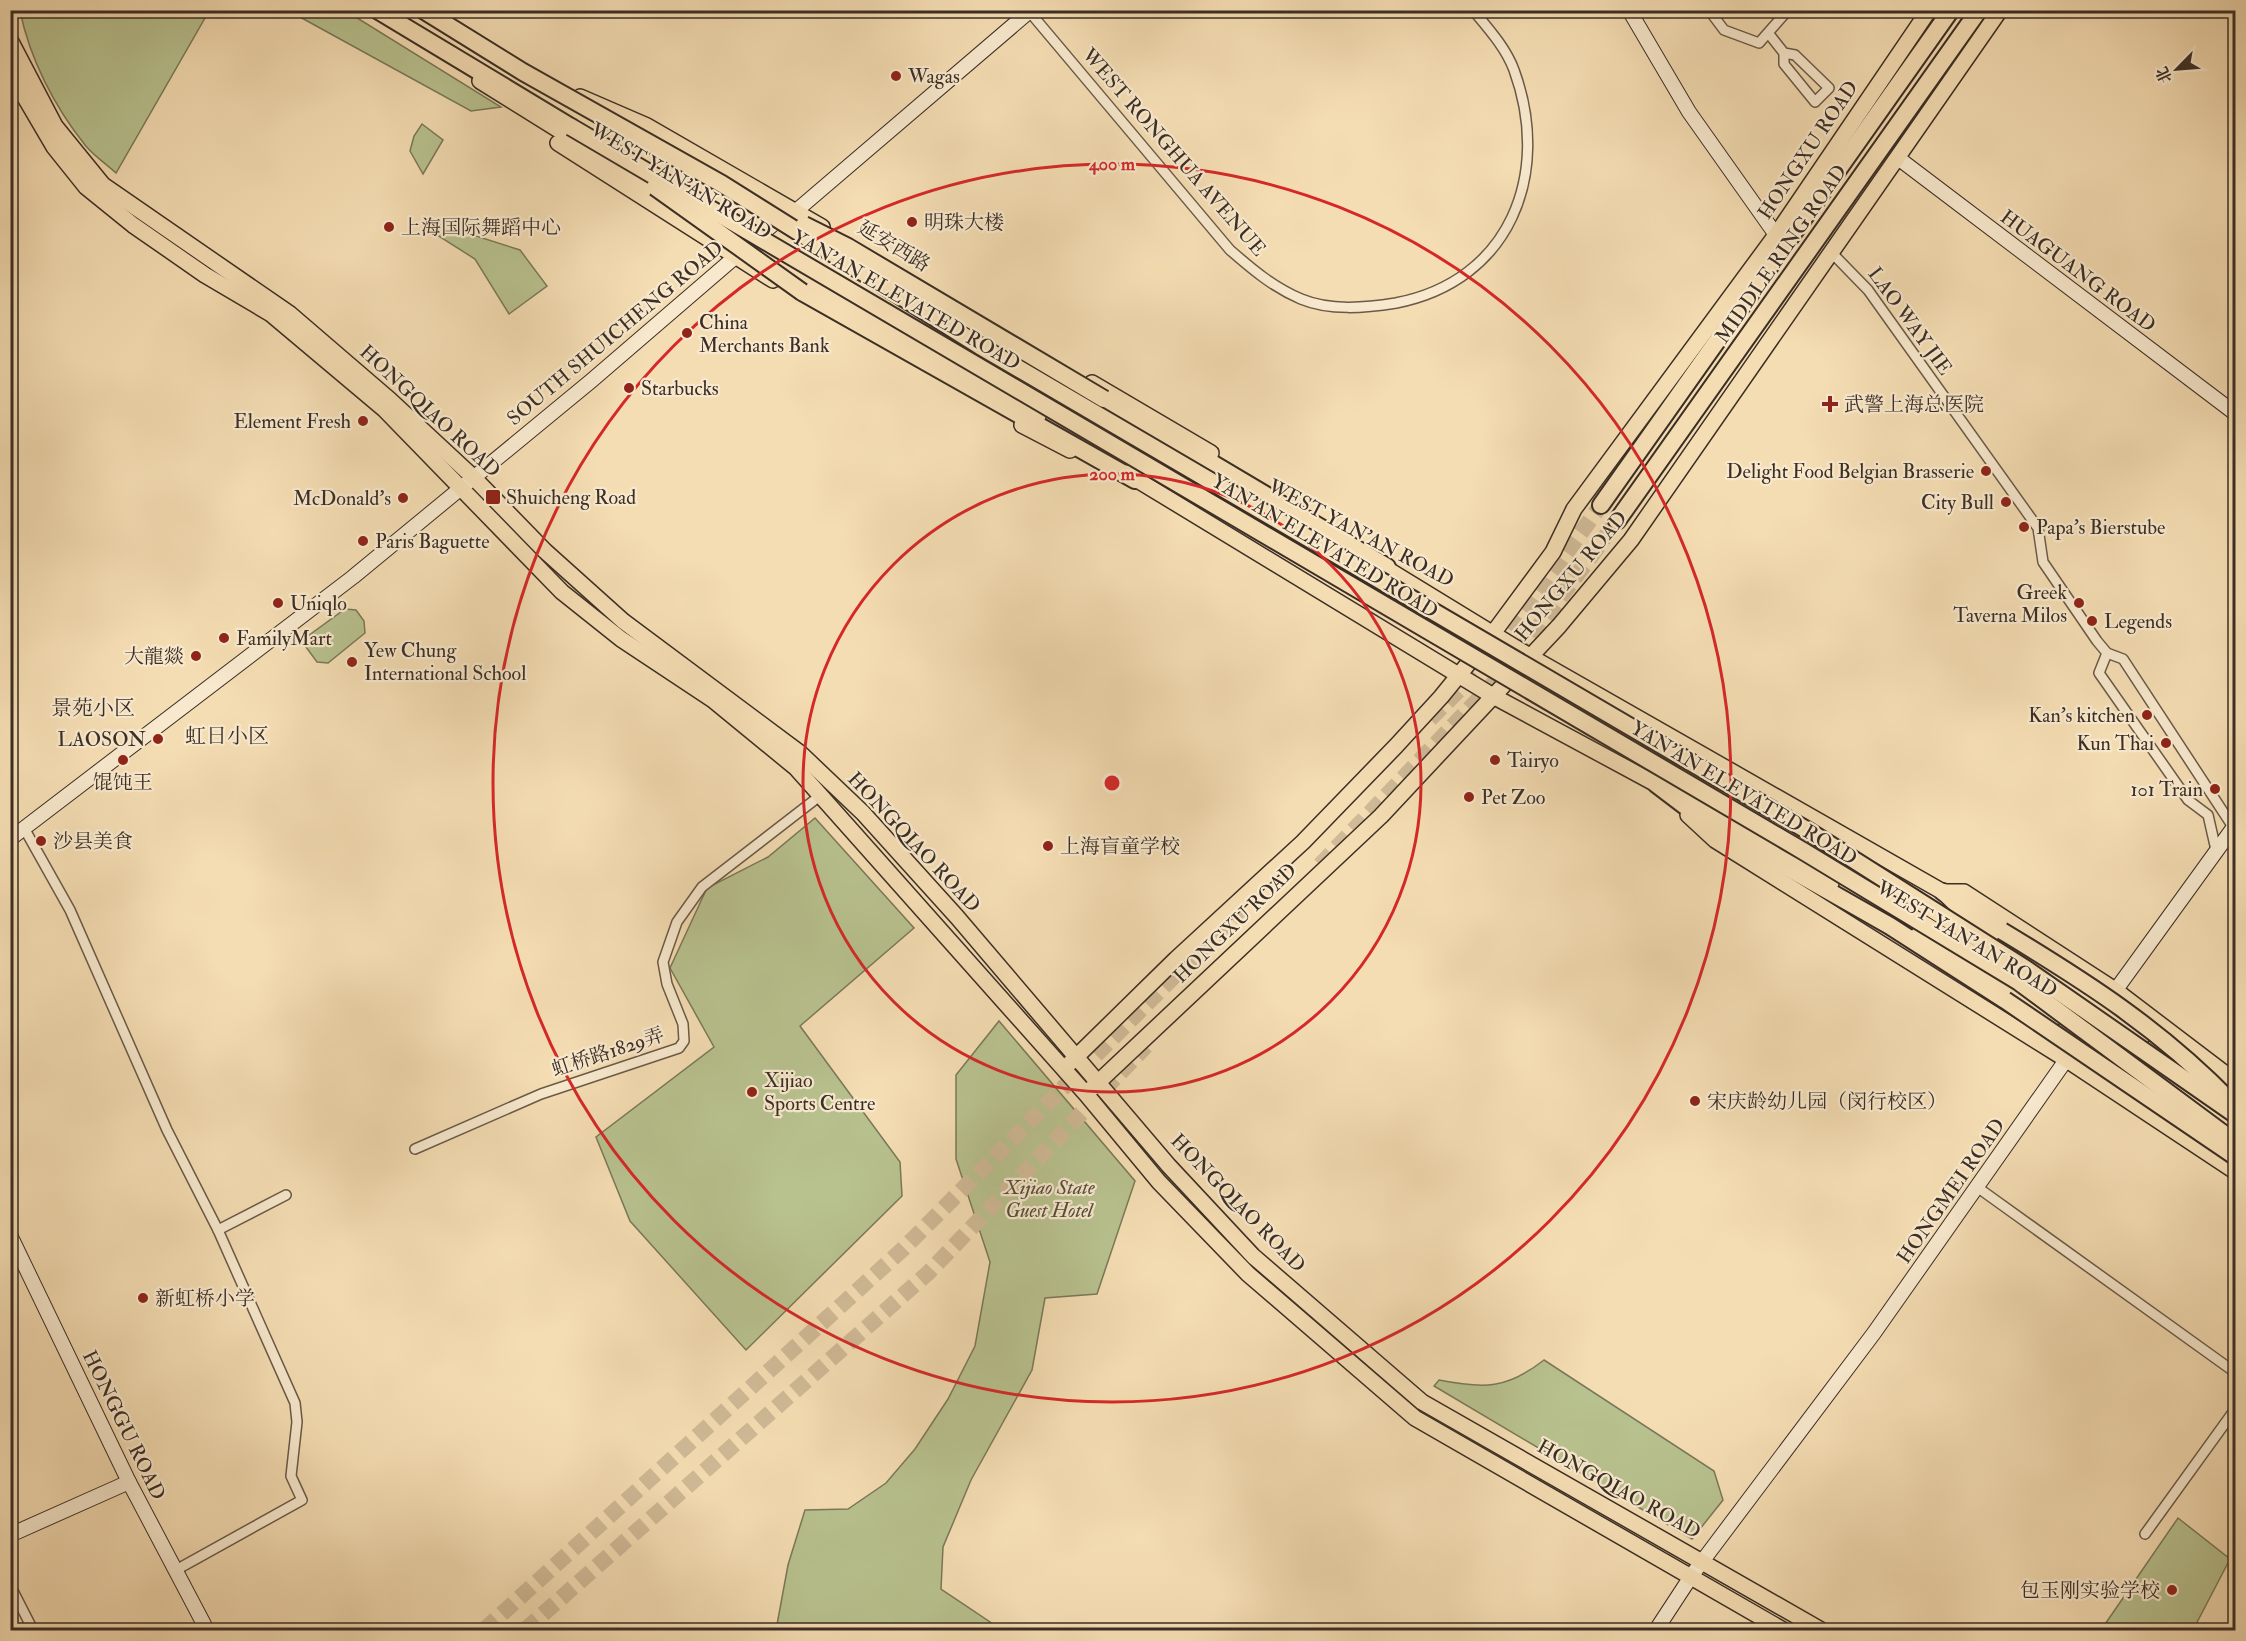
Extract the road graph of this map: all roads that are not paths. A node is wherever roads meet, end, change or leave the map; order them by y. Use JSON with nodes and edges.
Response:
{"nodes":[{"id":1,"x":368,"y":10,"type":"edge"},
{"id":2,"x":377,"y":10,"type":"edge"},
{"id":3,"x":423,"y":10,"type":"edge"},
{"id":4,"x":429,"y":10,"type":"edge"},
{"id":5,"x":437,"y":10,"type":"edge"},
{"id":6,"x":1473,"y":10,"type":"edge"},
{"id":7,"x":1629,"y":10,"type":"edge"},
{"id":8,"x":1709,"y":10,"type":"edge"},
{"id":9,"x":1788,"y":10,"type":"edge"},
{"id":10,"x":1929,"y":10,"type":"edge"},
{"id":11,"x":1951,"y":10,"type":"edge"},
{"id":12,"x":1979,"y":10,"type":"edge"},
{"id":13,"x":2000,"y":10,"type":"edge"},
{"id":14,"x":1030,"y":11,"type":"edge"},
{"id":15,"x":450,"y":23,"type":"junction"},
{"id":16,"x":1769,"y":34,"type":"junction"},
{"id":17,"x":10,"y":40,"type":"edge"},
{"id":18,"x":1784,"y":52,"type":"junction"},
{"id":19,"x":10,"y":72,"type":"edge"},
{"id":20,"x":538,"y":79,"type":"junction"},
{"id":21,"x":498,"y":92,"type":"junction"},
{"id":22,"x":571,"y":127,"type":"junction"},
{"id":23,"x":1898,"y":158,"type":"junction"},
{"id":24,"x":722,"y":184,"type":"junction"},
{"id":25,"x":796,"y":212,"type":"junction"},
{"id":26,"x":777,"y":221,"type":"junction"},
{"id":27,"x":1776,"y":235,"type":"junction"},
{"id":28,"x":748,"y":246,"type":"junction"},
{"id":29,"x":1832,"y":253,"type":"junction"},
{"id":30,"x":735,"y":257,"type":"junction"},
{"id":31,"x":2235,"y":414,"type":"edge"},
{"id":32,"x":472,"y":477,"type":"junction"},
{"id":33,"x":1135,"y":480,"type":"junction"},
{"id":34,"x":460,"y":488,"type":"junction"},
{"id":35,"x":1601,"y":505,"type":"tunnel mouth"},
{"id":36,"x":1617,"y":521,"type":"tunnel mouth"},
{"id":37,"x":1387,"y":567,"type":"junction"},
{"id":38,"x":1494,"y":632,"type":"junction"},
{"id":39,"x":2107,"y":653,"type":"junction"},
{"id":40,"x":1531,"y":657,"type":"junction"},
{"id":41,"x":1459,"y":675,"type":"junction"},
{"id":42,"x":1493,"y":696,"type":"junction"},
{"id":43,"x":1656,"y":784,"type":"junction"},
{"id":44,"x":821,"y":795,"type":"junction"},
{"id":45,"x":2234,"y":825,"type":"edge"},
{"id":46,"x":24,"y":828,"type":"junction"},
{"id":47,"x":10,"y":839,"type":"edge"},
{"id":48,"x":2216,"y":850,"type":"junction"},
{"id":49,"x":1943,"y":891,"type":"junction"},
{"id":50,"x":2095,"y":977,"type":"junction"},
{"id":51,"x":2115,"y":990,"type":"junction"},
{"id":52,"x":2103,"y":1007,"type":"junction"},
{"id":53,"x":2085,"y":1034,"type":"junction"},
{"id":54,"x":1076,"y":1057,"type":"junction"},
{"id":55,"x":2067,"y":1060,"type":"junction"},
{"id":56,"x":1064,"y":1070,"type":"junction"},
{"id":57,"x":2235,"y":1082,"type":"edge"},
{"id":58,"x":1098,"y":1083,"type":"junction"},
{"id":59,"x":1086,"y":1094,"type":"junction"},
{"id":60,"x":2235,"y":1105,"type":"edge"},
{"id":61,"x":2235,"y":1114,"type":"edge"},
{"id":62,"x":2235,"y":1144,"type":"edge"},
{"id":63,"x":415,"y":1149,"type":"dead end"},
{"id":64,"x":2235,"y":1157,"type":"edge"},
{"id":65,"x":2235,"y":1172,"type":"edge"},
{"id":66,"x":1977,"y":1187,"type":"junction"},
{"id":67,"x":286,"y":1195,"type":"dead end"},
{"id":68,"x":218,"y":1230,"type":"junction"},
{"id":69,"x":10,"y":1235,"type":"edge"},
{"id":70,"x":2235,"y":1373,"type":"edge"},
{"id":71,"x":2235,"y":1408,"type":"edge"},
{"id":72,"x":129,"y":1482,"type":"junction"},
{"id":73,"x":2145,"y":1534,"type":"dead end"},
{"id":74,"x":10,"y":1535,"type":"edge"},
{"id":75,"x":1703,"y":1561,"type":"junction"},
{"id":76,"x":176,"y":1570,"type":"junction"},
{"id":77,"x":1692,"y":1575,"type":"junction"},
{"id":78,"x":10,"y":1585,"type":"edge"},
{"id":79,"x":33,"y":1630,"type":"edge"},
{"id":80,"x":207,"y":1630,"type":"edge"},
{"id":81,"x":1656,"y":1630,"type":"edge"},
{"id":82,"x":1783,"y":1630,"type":"edge"},
{"id":83,"x":1821,"y":1630,"type":"edge"}],
"edges":[{"from":1,"to":21,"type":"main road","name":"WEST YAN'AN ROAD"},
{"from":2,"to":22,"type":"highway","name":"YAN'AN ELEVATED ROAD"},
{"from":3,"to":24,"type":"highway","name":"YAN'AN ELEVATED ROAD","bridge":true},
{"from":4,"to":15,"type":"main road","name":"WEST YAN'AN ROAD"},
{"from":5,"to":15,"type":"main road","name":"WEST YAN'AN ROAD"},
{"from":6,"to":14,"type":"street","name":"WEST RONGHUA AVENUE"},
{"from":7,"to":27,"type":"street"},
{"from":8,"to":16,"type":"street"},
{"from":9,"to":16,"type":"street"},
{"from":10,"to":27,"type":"main road","name":"HONGXU ROAD"},
{"from":11,"to":35,"type":"highway","name":"MIDDLE RING ROAD"},
{"from":12,"to":36,"type":"highway","name":"MIDDLE RING ROAD"},
{"from":13,"to":23,"type":"main road","name":"HONGXU ROAD"},
{"from":14,"to":25,"type":"street","name":"SOUTH SHUICHENG ROAD"},
{"from":15,"to":20,"type":"main road","name":"WEST YAN'AN ROAD"},
{"from":16,"to":18,"type":"street"},
{"from":17,"to":32,"type":"main road","name":"HONGQIAO ROAD"},
{"from":18,"to":18,"type":"street"},
{"from":19,"to":34,"type":"main road","name":"HONGQIAO ROAD"},
{"from":20,"to":25,"type":"main road","name":"延安西路"},
{"from":20,"to":26,"type":"main road","name":"WEST YAN'AN ROAD"},
{"from":21,"to":28,"type":"main road","name":"WEST YAN'AN ROAD"},
{"from":21,"to":30,"type":"main road"},
{"from":22,"to":33,"type":"highway","bridge":true},
{"from":22,"to":62,"type":"highway","name":"YAN'AN ELEVATED ROAD","bridge":true},
{"from":23,"to":29,"type":"main road","name":"HONGXU ROAD"},
{"from":23,"to":31,"type":"street","name":"HUAGUANG ROAD"},
{"from":24,"to":37,"type":"highway","bridge":true},
{"from":24,"to":61,"type":"highway","name":"YAN'AN ELEVATED ROAD","bridge":true},
{"from":25,"to":26,"type":"street","name":"SOUTH SHUICHENG ROAD"},
{"from":25,"to":37,"type":"main road","name":"延安西路"},
{"from":26,"to":28,"type":"street","name":"SOUTH SHUICHENG ROAD"},
{"from":26,"to":37,"type":"main road","name":"WEST YAN'AN ROAD"},
{"from":27,"to":38,"type":"main road","name":"HONGXU ROAD"},
{"from":28,"to":30,"type":"street","name":"SOUTH SHUICHENG ROAD"},
{"from":28,"to":33,"type":"main road","name":"WEST YAN'AN ROAD"},
{"from":29,"to":39,"type":"street","name":"LAO WAY JIE"},
{"from":29,"to":40,"type":"main road","name":"HONGXU ROAD"},
{"from":30,"to":32,"type":"street","name":"SOUTH SHUICHENG ROAD"},
{"from":30,"to":33,"type":"main road"},
{"from":32,"to":34,"type":"street"},
{"from":32,"to":54,"type":"main road","name":"HONGQIAO ROAD"},
{"from":33,"to":41,"type":"main road","name":"WEST YAN'AN ROAD"},
{"from":34,"to":44,"type":"main road","name":"HONGQIAO ROAD"},
{"from":34,"to":46,"type":"street"},
{"from":37,"to":38,"type":"main road","name":"WEST YAN'AN ROAD"},
{"from":38,"to":40,"type":"main road","name":"WEST YAN'AN ROAD"},
{"from":38,"to":41,"type":"main road","name":"HONGXU ROAD"},
{"from":39,"to":45,"type":"street","name":"LAO WAY JIE"},
{"from":39,"to":48,"type":"street"},
{"from":40,"to":42,"type":"main road","name":"HONGXU ROAD"},
{"from":40,"to":49,"type":"main road","name":"WEST YAN'AN ROAD"},
{"from":41,"to":42,"type":"main road","name":"WEST YAN'AN ROAD"},
{"from":41,"to":54,"type":"main road","name":"HONGXU ROAD"},
{"from":42,"to":43,"type":"main road","name":"WEST YAN'AN ROAD"},
{"from":42,"to":58,"type":"main road","name":"HONGXU ROAD"},
{"from":43,"to":53,"type":"main road","name":"WEST YAN'AN ROAD"},
{"from":43,"to":55,"type":"main road"},
{"from":43,"to":64,"type":"highway","bridge":true},
{"from":44,"to":56,"type":"main road","name":"HONGQIAO ROAD"},
{"from":44,"to":63,"type":"street","name":"虹桥路1829弄"},
{"from":45,"to":48,"type":"street","name":"HONGMEI ROAD"},
{"from":46,"to":47,"type":"street"},
{"from":46,"to":68,"type":"street"},
{"from":48,"to":51,"type":"street","name":"HONGMEI ROAD"},
{"from":49,"to":50,"type":"main road"},
{"from":49,"to":52,"type":"main road","name":"WEST YAN'AN ROAD"},
{"from":49,"to":60,"type":"highway","bridge":true},
{"from":50,"to":51,"type":"main road"},
{"from":50,"to":52,"type":"main road"},
{"from":51,"to":52,"type":"street","name":"HONGMEI ROAD"},
{"from":51,"to":57,"type":"main road"},
{"from":52,"to":53,"type":"street","name":"HONGMEI ROAD"},
{"from":52,"to":60,"type":"main road","name":"WEST YAN'AN ROAD"},
{"from":53,"to":55,"type":"street","name":"HONGMEI ROAD"},
{"from":53,"to":62,"type":"main road","name":"WEST YAN'AN ROAD"},
{"from":54,"to":56,"type":"main road","name":"HONGXU ROAD"},
{"from":54,"to":58,"type":"main road","name":"HONGQIAO ROAD"},
{"from":55,"to":65,"type":"main road"},
{"from":55,"to":66,"type":"street","name":"HONGMEI ROAD"},
{"from":56,"to":59,"type":"main road","name":"HONGQIAO ROAD"},
{"from":58,"to":59,"type":"main road","name":"HONGXU ROAD"},
{"from":58,"to":75,"type":"main road","name":"HONGQIAO ROAD"},
{"from":59,"to":77,"type":"main road","name":"HONGQIAO ROAD"},
{"from":66,"to":70,"type":"street"},
{"from":66,"to":75,"type":"street","name":"HONGMEI ROAD"},
{"from":67,"to":68,"type":"street"},
{"from":68,"to":76,"type":"street"},
{"from":69,"to":72,"type":"street","name":"HONGGU ROAD"},
{"from":71,"to":73,"type":"street"},
{"from":72,"to":74,"type":"street"},
{"from":72,"to":76,"type":"street","name":"HONGGU ROAD"},
{"from":75,"to":77,"type":"street","name":"HONGMEI ROAD"},
{"from":75,"to":83,"type":"main road","name":"HONGQIAO ROAD"},
{"from":76,"to":80,"type":"street","name":"HONGGU ROAD"},
{"from":77,"to":81,"type":"street","name":"HONGMEI ROAD"},
{"from":77,"to":82,"type":"main road","name":"HONGQIAO ROAD"},
{"from":78,"to":79,"type":"street"}]}
